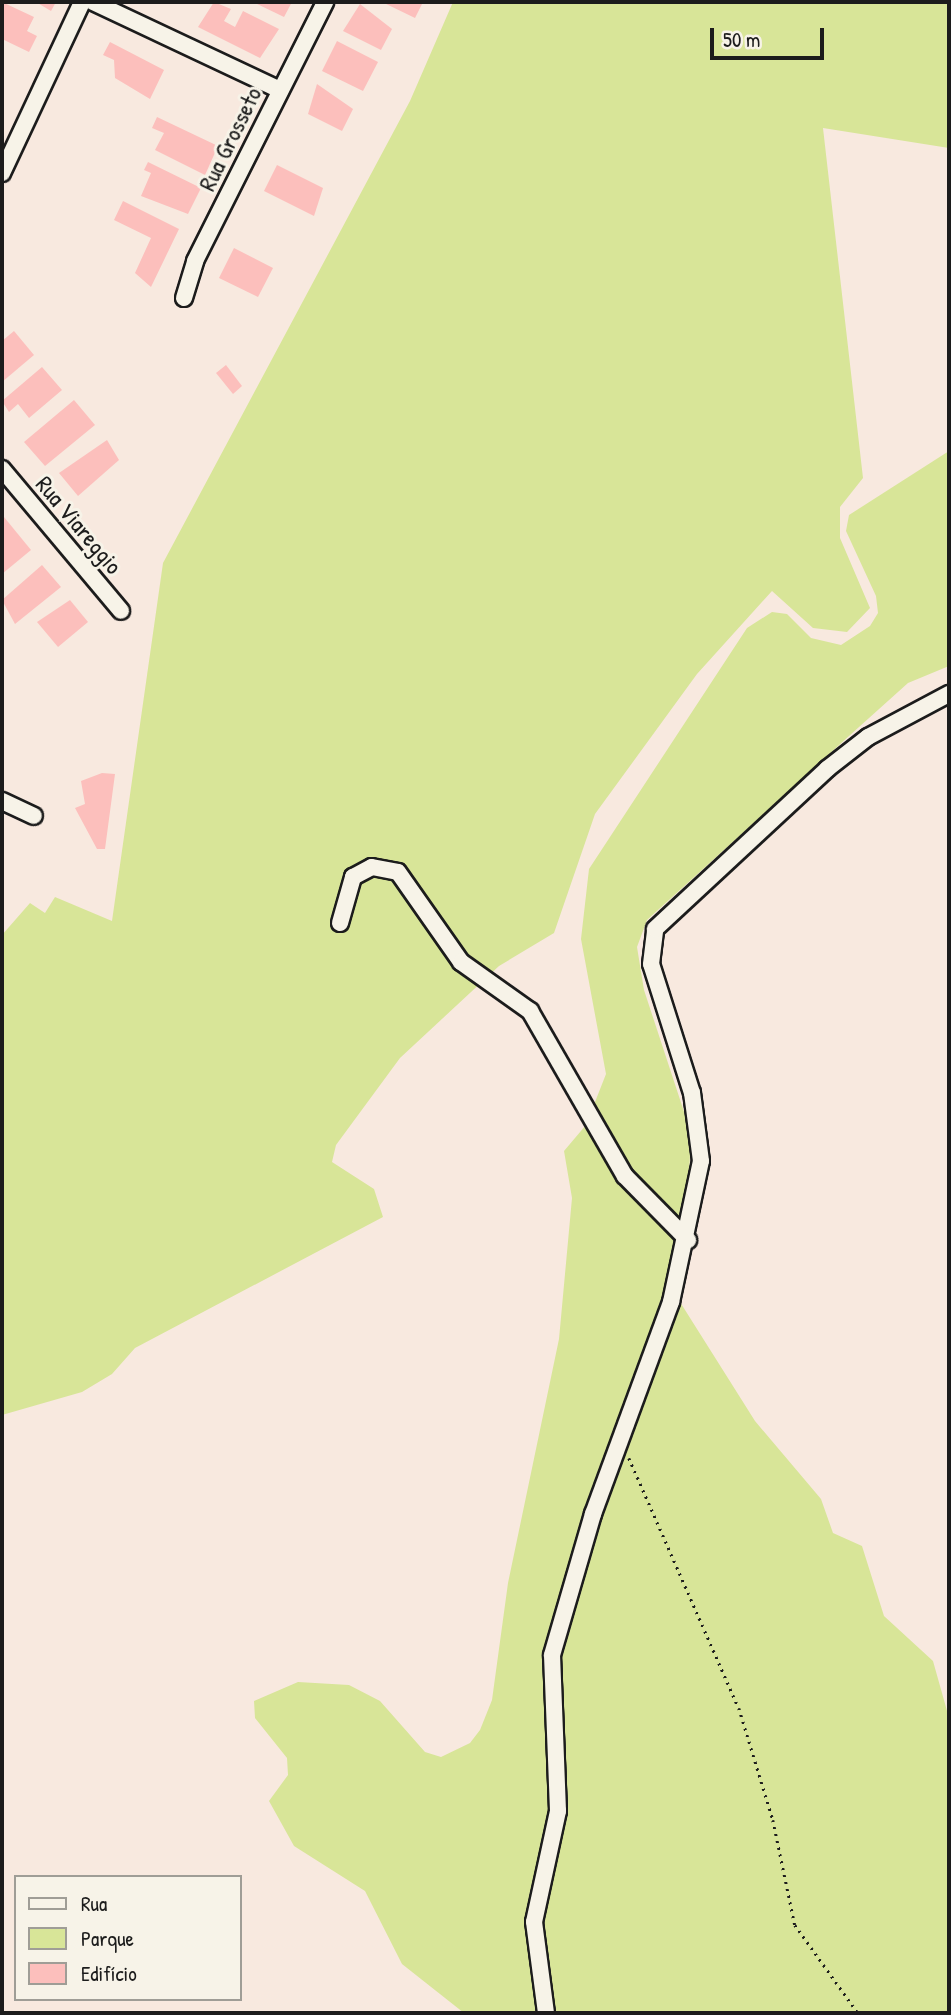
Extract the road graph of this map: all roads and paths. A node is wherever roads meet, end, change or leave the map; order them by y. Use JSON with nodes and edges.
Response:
{"nodes":[{"id":1,"x":82,"y":2,"type":"edge"},
{"id":2,"x":93,"y":2,"type":"edge"},
{"id":3,"x":325,"y":2,"type":"edge"},
{"id":4,"x":280,"y":90,"type":"junction"},
{"id":5,"x":2,"y":173,"type":"edge"},
{"id":6,"x":184,"y":298,"type":"dead end"},
{"id":7,"x":2,"y":469,"type":"edge"},
{"id":8,"x":121,"y":611,"type":"dead end"},
{"id":9,"x":949,"y":694,"type":"edge"},
{"id":10,"x":2,"y":801,"type":"edge"},
{"id":11,"x":34,"y":816,"type":"dead end"},
{"id":12,"x":340,"y":923,"type":"dead end"},
{"id":13,"x":688,"y":1240,"type":"junction"},
{"id":14,"x":620,"y":1439,"type":"junction"},
{"id":15,"x":546,"y":2013,"type":"edge"},
{"id":16,"x":859,"y":2013,"type":"edge"}],
"edges":[{"from":1,"to":5,"type":"street"},
{"from":2,"to":4,"type":"street"},
{"from":3,"to":4,"type":"street","name":"Rua Grosseto"},
{"from":4,"to":6,"type":"street","name":"Rua Grosseto"},
{"from":7,"to":8,"type":"street","name":"Rua Viareggio"},
{"from":9,"to":13,"type":"street"},
{"from":10,"to":11,"type":"street"},
{"from":12,"to":13,"type":"street"},
{"from":13,"to":14,"type":"street"},
{"from":14,"to":15,"type":"street"},
{"from":14,"to":16,"type":"path"}]}
